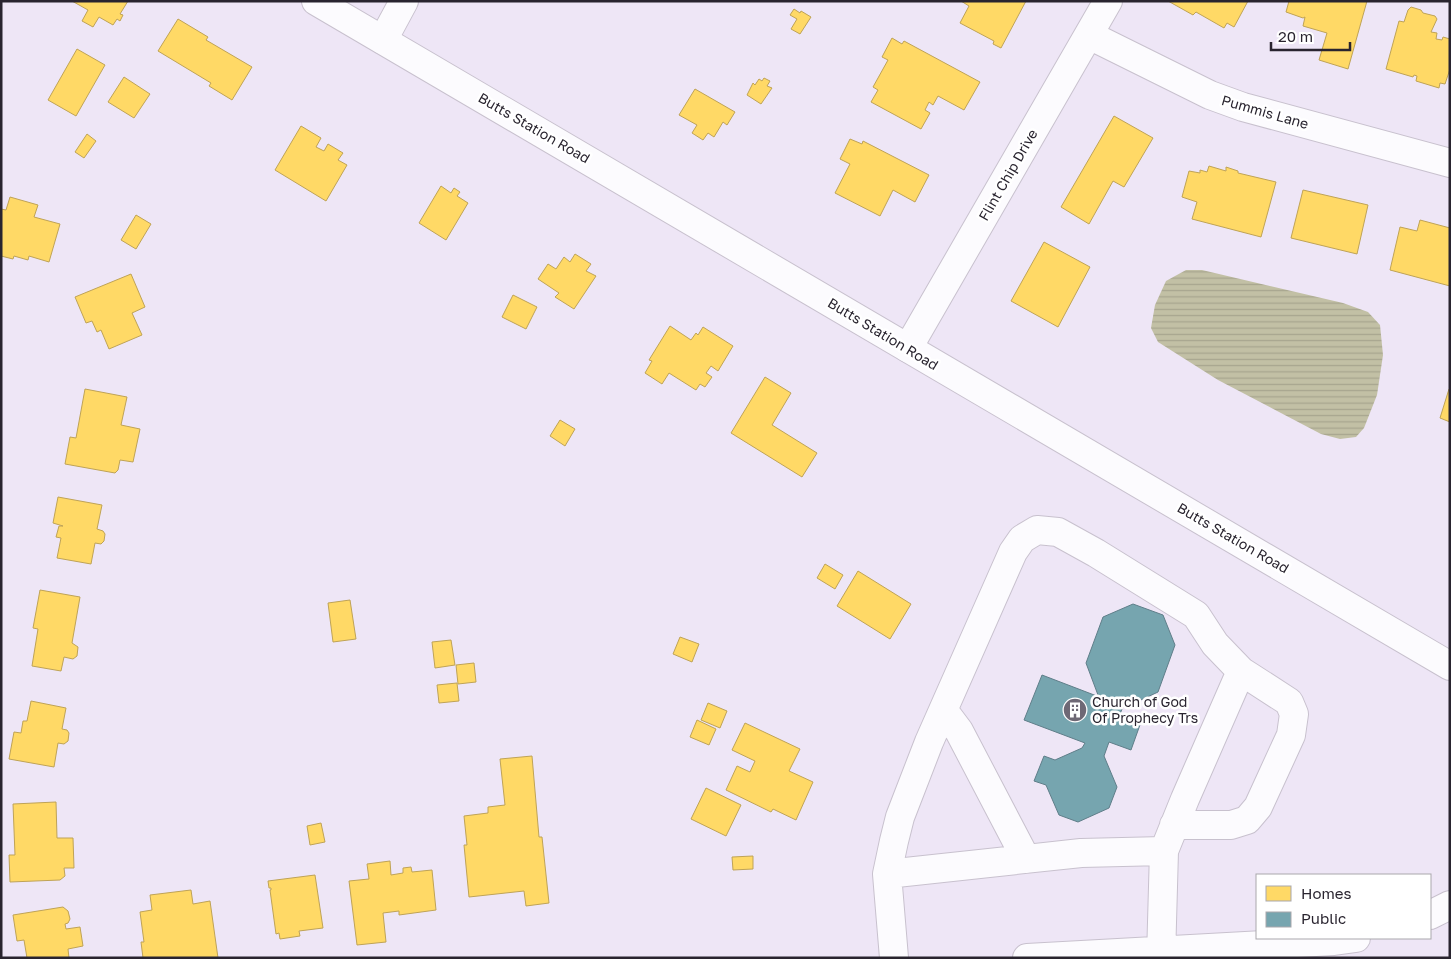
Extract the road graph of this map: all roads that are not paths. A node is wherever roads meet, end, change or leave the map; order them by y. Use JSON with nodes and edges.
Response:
{"nodes":[{"id":1,"x":316,"y":1,"type":"edge"},
{"id":2,"x":404,"y":1,"type":"edge"},
{"id":3,"x":1108,"y":1,"type":"edge"},
{"id":4,"x":1090,"y":35,"type":"junction"},
{"id":5,"x":383,"y":40,"type":"junction"},
{"id":6,"x":1450,"y":163,"type":"edge"},
{"id":7,"x":908,"y":348,"type":"junction"},
{"id":8,"x":1450,"y":666,"type":"edge"},
{"id":9,"x":1240,"y":671,"type":"junction"},
{"id":10,"x":944,"y":712,"type":"junction"},
{"id":11,"x":1174,"y":826,"type":"junction"},
{"id":12,"x":1164,"y":851,"type":"junction"},
{"id":13,"x":1026,"y":859,"type":"junction"},
{"id":14,"x":887,"y":874,"type":"junction"},
{"id":15,"x":1450,"y":905,"type":"edge"},
{"id":16,"x":1431,"y":914,"type":"edge"},
{"id":17,"x":1346,"y":939,"type":"edge"},
{"id":18,"x":1161,"y":954,"type":"edge"},
{"id":19,"x":894,"y":958,"type":"edge"},
{"id":20,"x":1027,"y":958,"type":"edge"}],
"edges":[{"from":1,"to":5,"type":"main road","name":"Butts Station Road"},
{"from":2,"to":5,"type":"main road"},
{"from":3,"to":4,"type":"main road","name":"Flint Chip Drive"},
{"from":4,"to":6,"type":"main road","name":"Pummis Lane"},
{"from":4,"to":7,"type":"main road","name":"Flint Chip Drive"},
{"from":5,"to":7,"type":"main road","name":"Butts Station Road"},
{"from":7,"to":8,"type":"main road","name":"Butts Station Road"},
{"from":9,"to":10,"type":"main road"},
{"from":9,"to":11,"type":"main road"},
{"from":9,"to":11,"type":"main road"},
{"from":10,"to":13,"type":"main road"},
{"from":10,"to":14,"type":"main road"},
{"from":11,"to":12,"type":"main road"},
{"from":12,"to":13,"type":"main road"},
{"from":12,"to":18,"type":"main road"},
{"from":13,"to":14,"type":"main road"},
{"from":14,"to":19,"type":"main road"},
{"from":15,"to":16,"type":"main road"},
{"from":17,"to":18,"type":"main road"},
{"from":18,"to":20,"type":"main road"}]}
